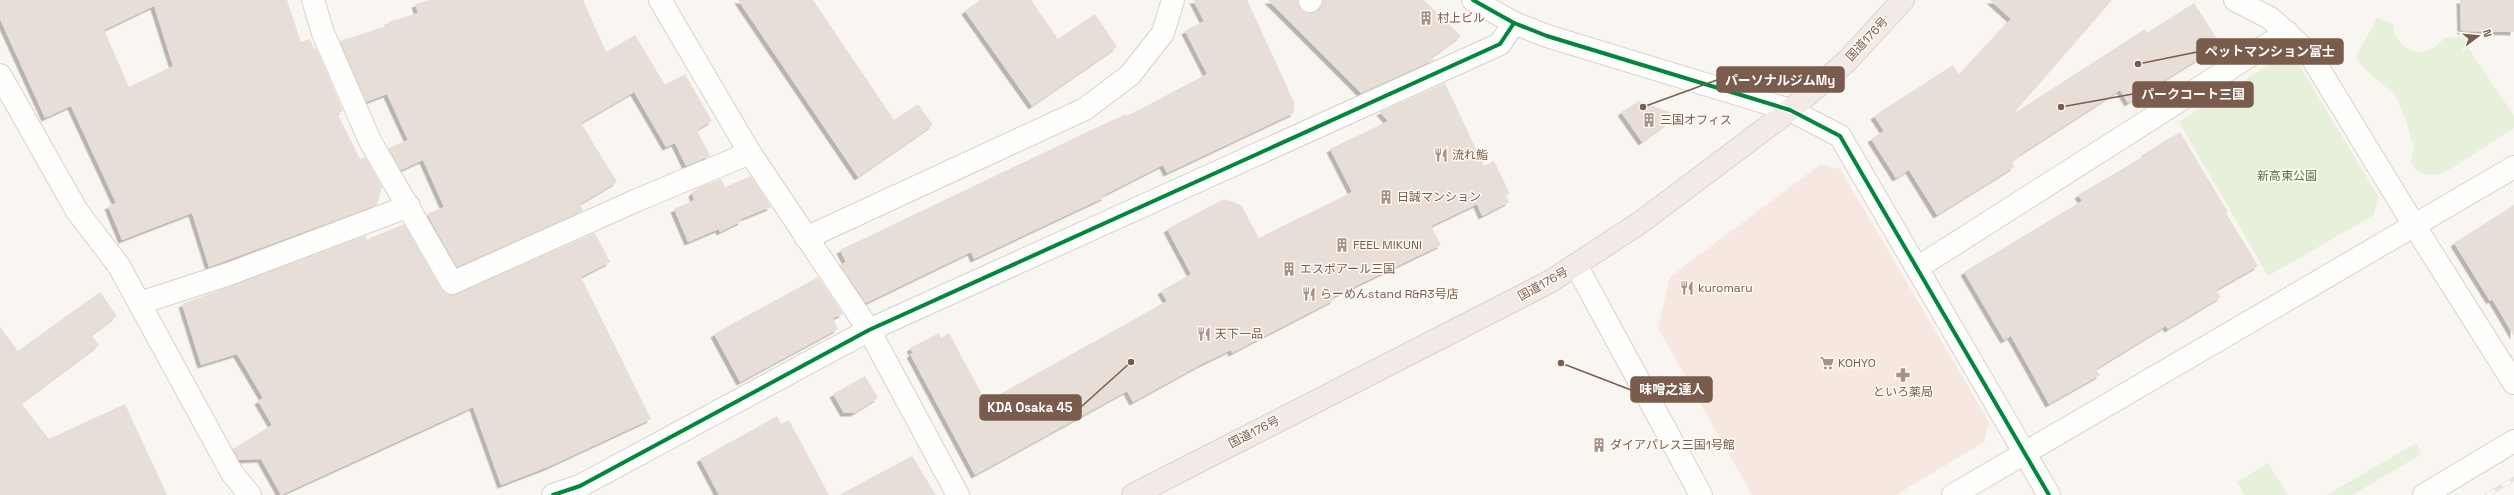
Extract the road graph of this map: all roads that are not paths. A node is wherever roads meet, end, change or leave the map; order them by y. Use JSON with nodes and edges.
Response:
{"nodes":[{"id":1,"x":313,"y":0,"type":"edge"},
{"id":2,"x":1174,"y":0,"type":"edge"},
{"id":3,"x":1473,"y":0,"type":"edge"},
{"id":4,"x":1903,"y":0,"type":"edge"},
{"id":5,"x":2235,"y":0,"type":"edge"},
{"id":6,"x":662,"y":1,"type":"edge"},
{"id":7,"x":1514,"y":23,"type":"junction"},
{"id":8,"x":2287,"y":32,"type":"junction"},
{"id":9,"x":0,"y":75,"type":"edge"},
{"id":10,"x":1790,"y":110,"type":"junction"},
{"id":11,"x":750,"y":154,"type":"junction"},
{"id":12,"x":2514,"y":167,"type":"edge"},
{"id":13,"x":409,"y":206,"type":"junction"},
{"id":14,"x":2414,"y":225,"type":"junction"},
{"id":15,"x":806,"y":238,"type":"junction"},
{"id":16,"x":1576,"y":265,"type":"junction"},
{"id":17,"x":1917,"y":268,"type":"junction"},
{"id":18,"x":140,"y":303,"type":"junction"},
{"id":19,"x":869,"y":330,"type":"junction"},
{"id":20,"x":2514,"y":384,"type":"edge"},
{"id":21,"x":2514,"y":441,"type":"edge"},
{"id":22,"x":2025,"y":453,"type":"junction"},
{"id":23,"x":250,"y":495,"type":"edge"},
{"id":24,"x":553,"y":495,"type":"edge"},
{"id":25,"x":958,"y":495,"type":"edge"},
{"id":26,"x":1133,"y":495,"type":"edge"},
{"id":27,"x":1701,"y":495,"type":"edge"},
{"id":28,"x":1953,"y":495,"type":"edge"},
{"id":29,"x":2049,"y":495,"type":"edge"},
{"id":30,"x":2424,"y":495,"type":"edge"}],
"edges":[{"from":1,"to":13,"type":"street"},
{"from":2,"to":15,"type":"street"},
{"from":3,"to":7,"type":"street"},
{"from":4,"to":10,"type":"highway","name":"国道176号"},
{"from":5,"to":8,"type":"street"},
{"from":6,"to":11,"type":"street"},
{"from":7,"to":10,"type":"street"},
{"from":7,"to":19,"type":"street"},
{"from":8,"to":14,"type":"street"},
{"from":8,"to":17,"type":"street"},
{"from":9,"to":18,"type":"street"},
{"from":10,"to":16,"type":"highway","name":"国道176号"},
{"from":10,"to":17,"type":"street"},
{"from":11,"to":13,"type":"street"},
{"from":11,"to":15,"type":"street"},
{"from":12,"to":14,"type":"street"},
{"from":13,"to":18,"type":"street"},
{"from":14,"to":20,"type":"street"},
{"from":14,"to":22,"type":"street"},
{"from":15,"to":19,"type":"street"},
{"from":16,"to":26,"type":"highway","name":"国道176号"},
{"from":16,"to":27,"type":"street"},
{"from":17,"to":22,"type":"street"},
{"from":18,"to":23,"type":"street"},
{"from":19,"to":24,"type":"street"},
{"from":19,"to":25,"type":"street"},
{"from":21,"to":30,"type":"street"},
{"from":22,"to":28,"type":"street"},
{"from":22,"to":29,"type":"street"}]}
